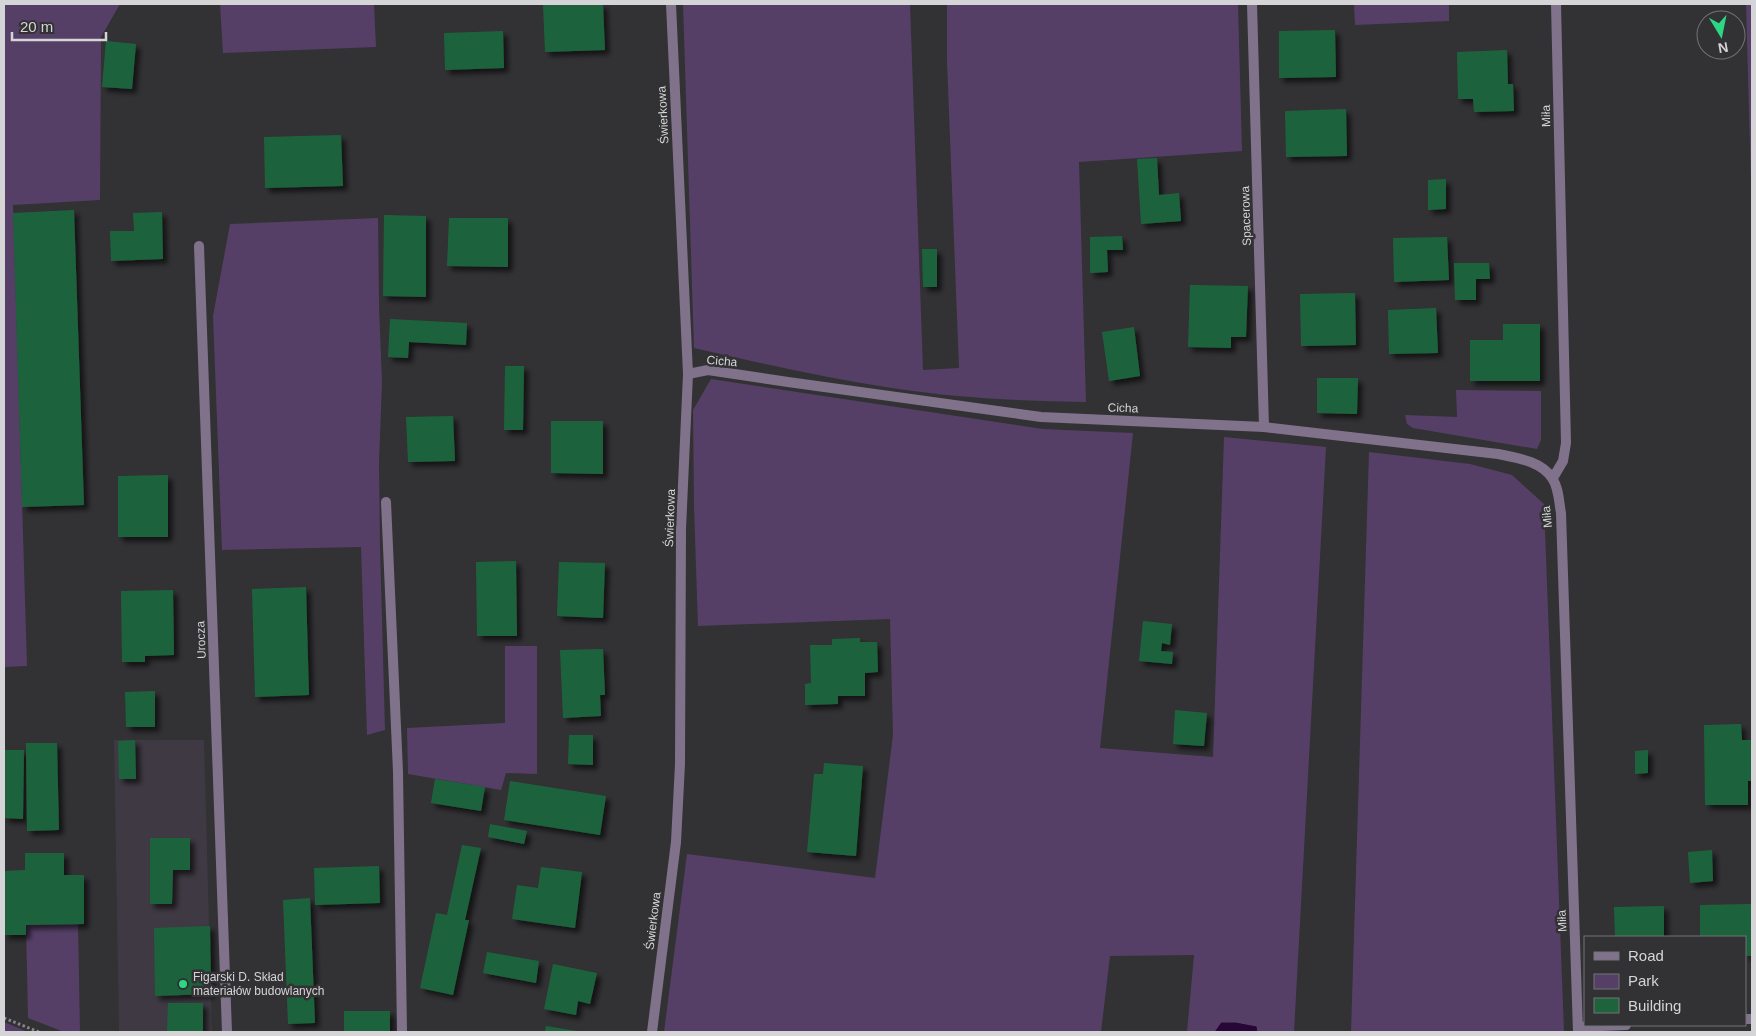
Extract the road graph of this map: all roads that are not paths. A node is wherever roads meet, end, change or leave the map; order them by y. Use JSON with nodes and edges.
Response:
{"nodes":[{"id":1,"x":671,"y":4,"type":"edge"},
{"id":2,"x":1252,"y":4,"type":"edge"},
{"id":3,"x":1556,"y":4,"type":"edge"},
{"id":4,"x":199,"y":246,"type":"dead end"},
{"id":5,"x":688,"y":374,"type":"junction"},
{"id":6,"x":1264,"y":427,"type":"junction"},
{"id":7,"x":1552,"y":478,"type":"junction"},
{"id":8,"x":386,"y":502,"type":"dead end"},
{"id":9,"x":1616,"y":1026,"type":"edge"},
{"id":10,"x":1578,"y":1030,"type":"edge"},
{"id":11,"x":227,"y":1032,"type":"edge"},
{"id":12,"x":402,"y":1032,"type":"edge"},
{"id":13,"x":652,"y":1032,"type":"edge"}],
"edges":[{"from":1,"to":5,"type":"street","name":"Świerkowa"},
{"from":2,"to":6,"type":"street","name":"Spacerowa"},
{"from":3,"to":7,"type":"street","name":"Miła"},
{"from":4,"to":11,"type":"street","name":"Urocza"},
{"from":5,"to":6,"type":"street","name":"Cicha"},
{"from":5,"to":13,"type":"street","name":"Świerkowa"},
{"from":6,"to":7,"type":"street","name":"Cicha"},
{"from":7,"to":10,"type":"street","name":"Miła"},
{"from":8,"to":12,"type":"street"},
{"from":9,"to":10,"type":"street"}]}
